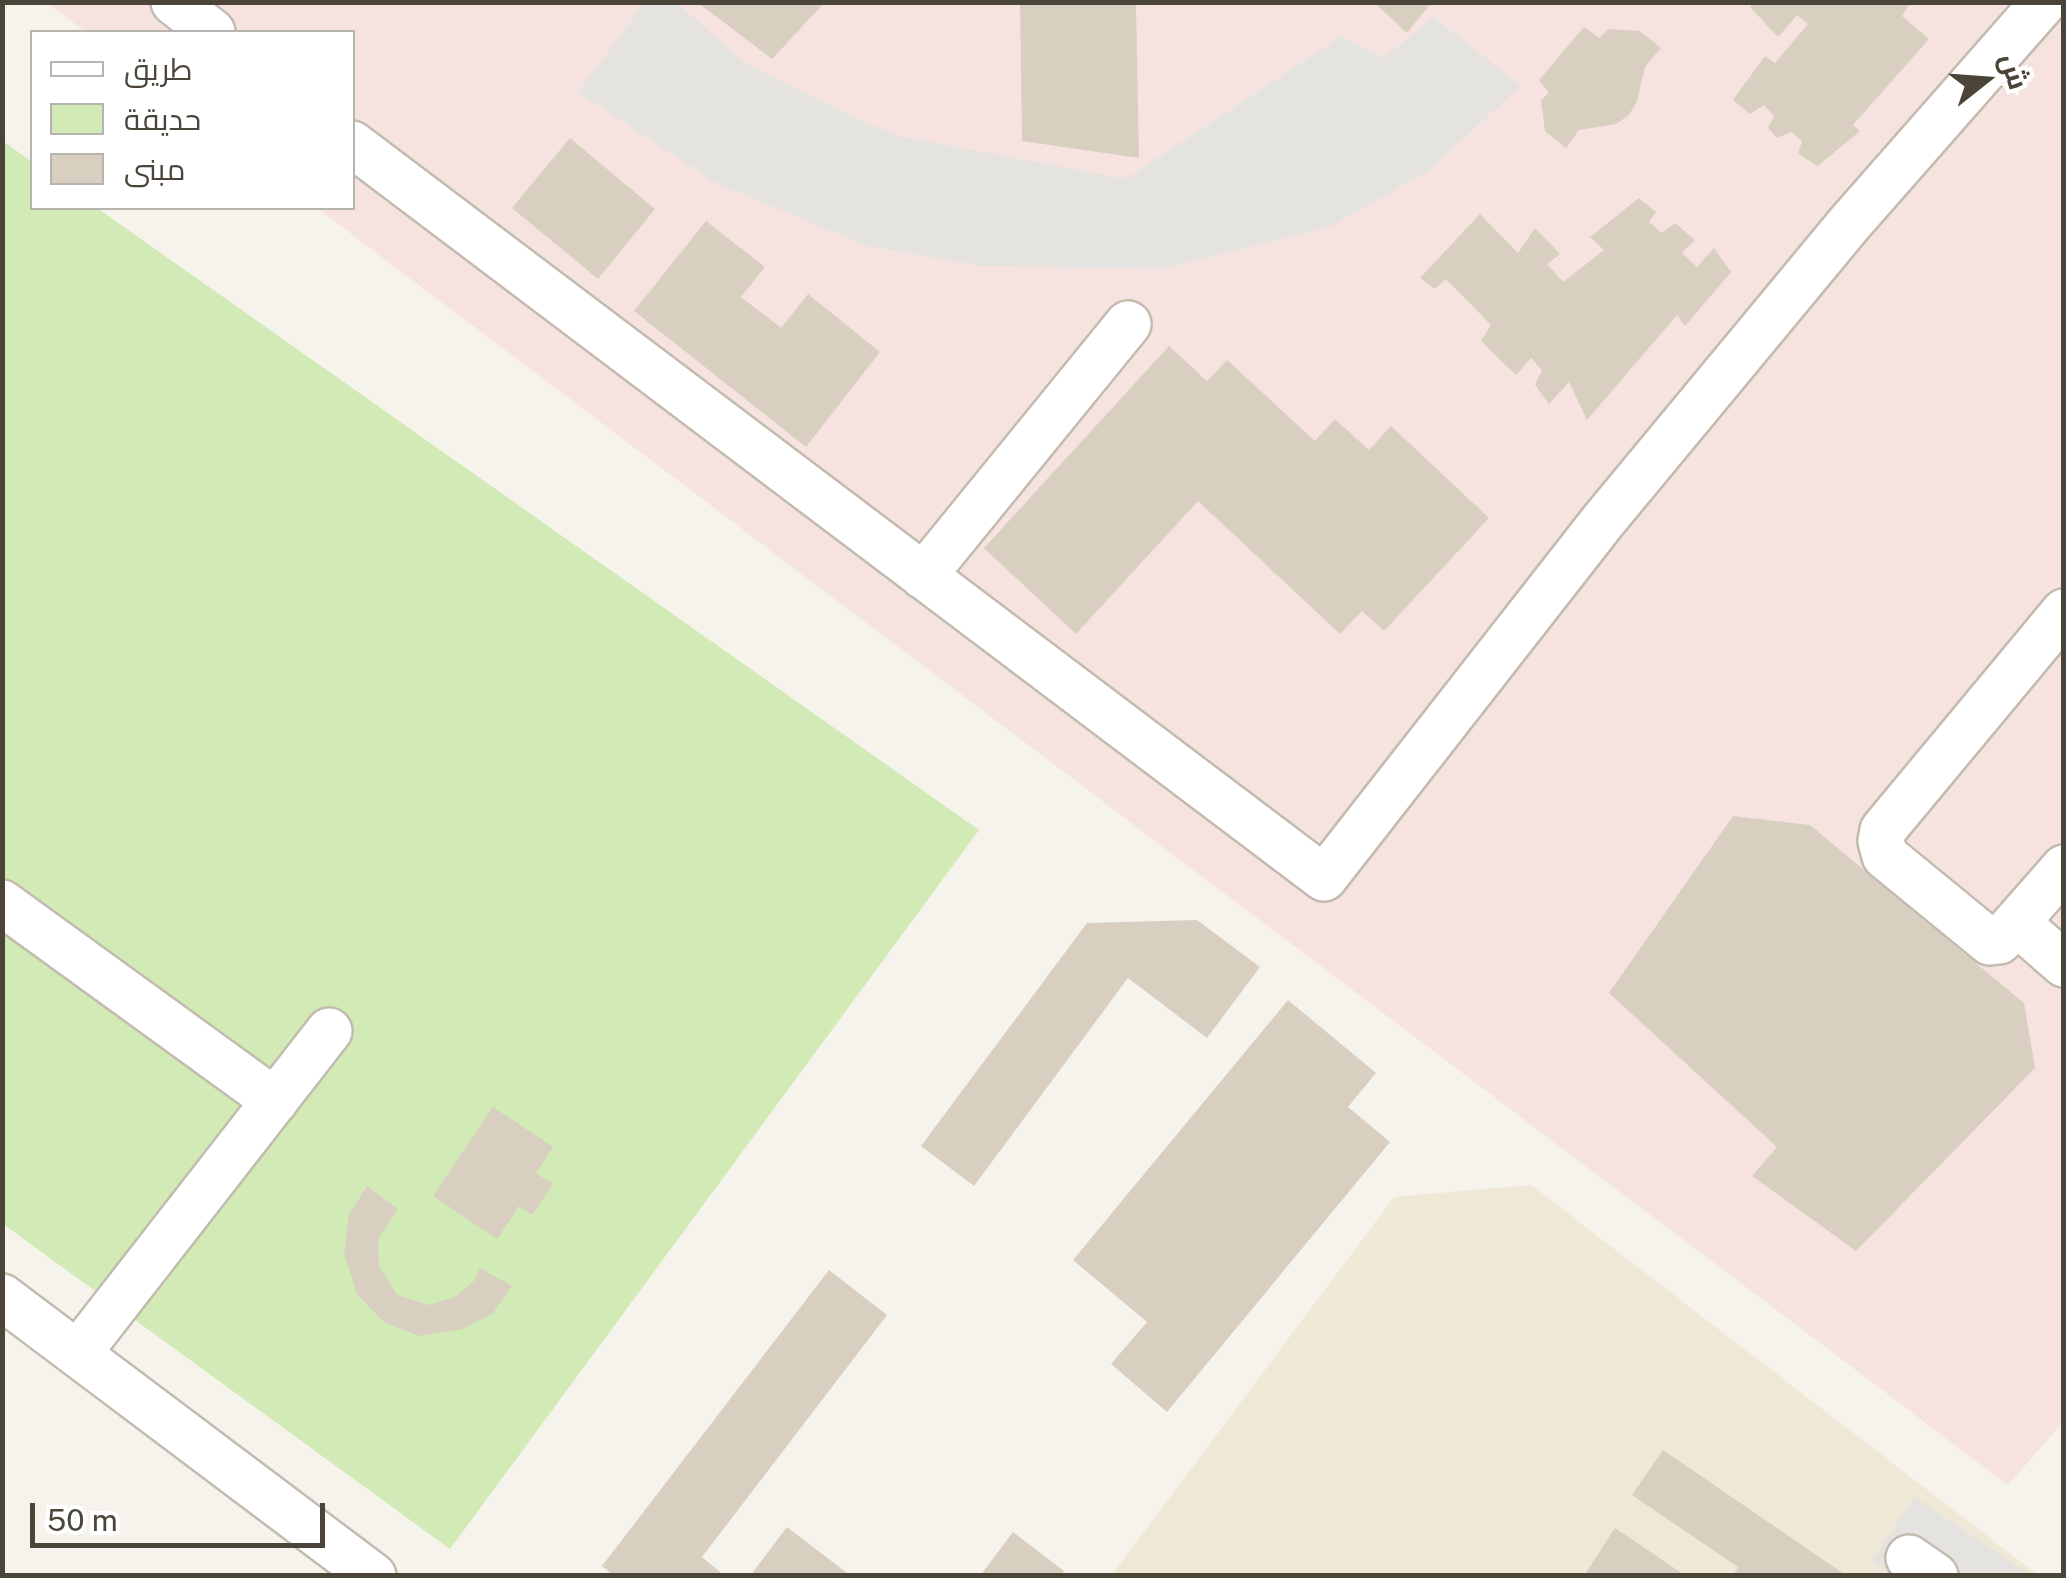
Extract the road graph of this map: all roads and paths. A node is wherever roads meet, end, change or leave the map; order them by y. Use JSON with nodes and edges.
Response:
{"nodes":[{"id":1,"x":174,"y":2,"type":"edge"},
{"id":2,"x":2044,"y":2,"type":"edge"},
{"id":3,"x":209,"y":30,"type":"edge"},
{"id":4,"x":355,"y":146,"type":"edge"},
{"id":5,"x":1128,"y":324,"type":"dead end"},
{"id":6,"x":923,"y":576,"type":"junction"},
{"id":7,"x":2064,"y":612,"type":"edge"},
{"id":8,"x":2064,"y":868,"type":"edge"},
{"id":9,"x":2,"y":903,"type":"edge"},
{"id":10,"x":2017,"y":923,"type":"junction"},
{"id":11,"x":2064,"y":964,"type":"edge"},
{"id":12,"x":329,"y":1031,"type":"dead end"},
{"id":13,"x":275,"y":1101,"type":"junction"},
{"id":14,"x":5,"y":1304,"type":"edge"},
{"id":15,"x":79,"y":1352,"type":"junction"},
{"id":16,"x":354,"y":1569,"type":"edge"}],
"edges":[{"from":1,"to":3,"type":"street"},
{"from":2,"to":6,"type":"street"},
{"from":4,"to":6,"type":"street"},
{"from":5,"to":6,"type":"street"},
{"from":7,"to":10,"type":"street"},
{"from":8,"to":10,"type":"street"},
{"from":9,"to":13,"type":"street"},
{"from":10,"to":11,"type":"street"},
{"from":12,"to":13,"type":"street"},
{"from":13,"to":15,"type":"street"},
{"from":14,"to":15,"type":"street"},
{"from":15,"to":16,"type":"street"}]}
